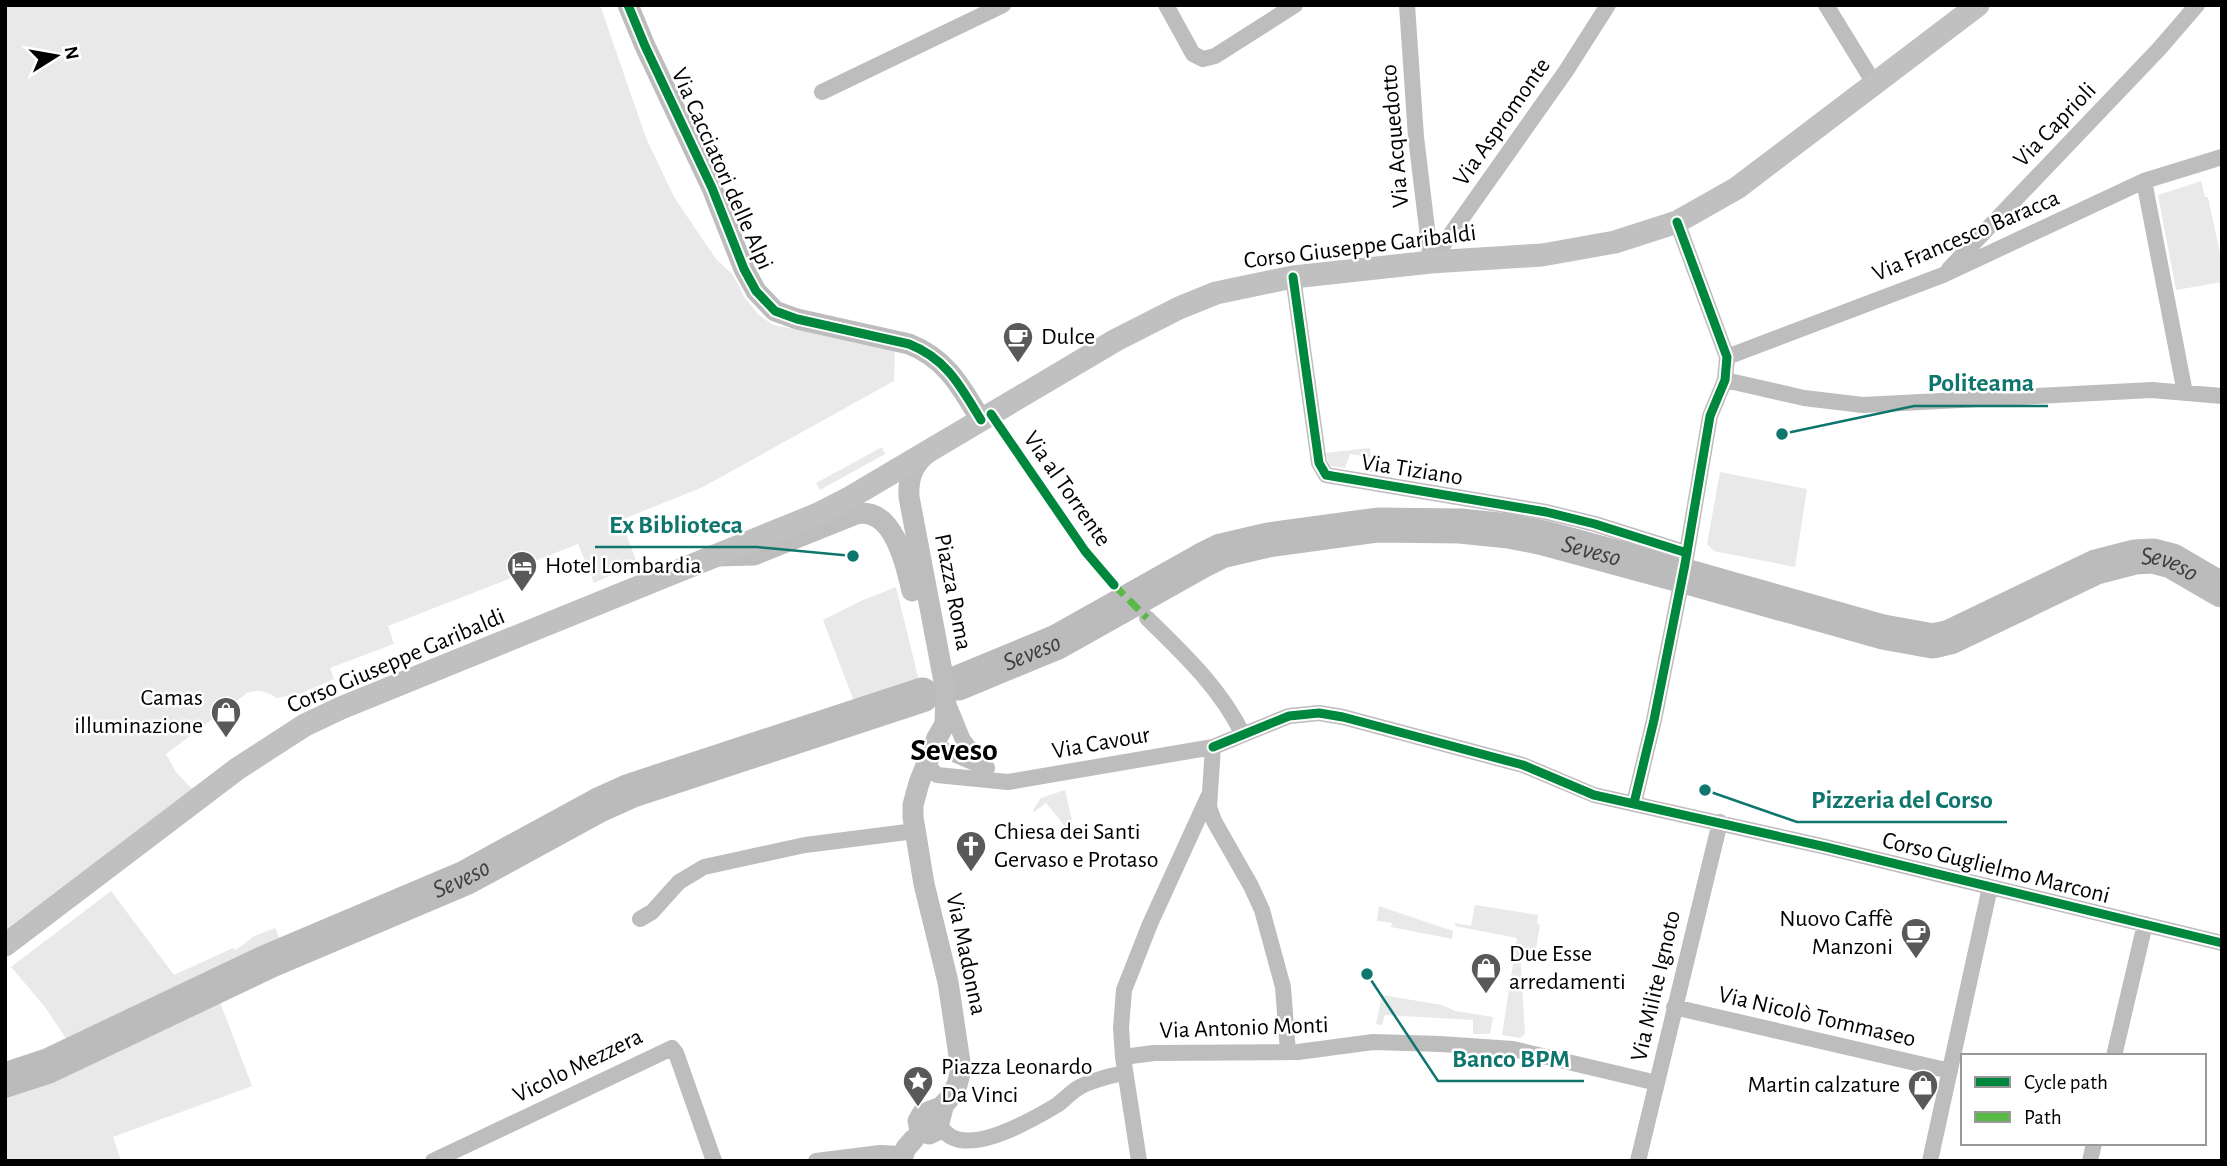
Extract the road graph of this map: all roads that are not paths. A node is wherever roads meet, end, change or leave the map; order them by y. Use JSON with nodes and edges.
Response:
{"nodes":[{"id":1,"x":628,"y":5,"type":"edge"},
{"id":2,"x":1003,"y":5,"type":"edge"},
{"id":3,"x":1166,"y":5,"type":"edge"},
{"id":4,"x":1295,"y":5,"type":"edge"},
{"id":5,"x":1407,"y":5,"type":"edge"},
{"id":6,"x":1608,"y":5,"type":"edge"},
{"id":7,"x":1826,"y":5,"type":"edge"},
{"id":8,"x":1978,"y":5,"type":"edge"},
{"id":9,"x":2197,"y":5,"type":"edge"},
{"id":10,"x":1874,"y":83,"type":"junction"},
{"id":11,"x":822,"y":92,"type":"dead end"},
{"id":12,"x":2222,"y":157,"type":"edge"},
{"id":13,"x":2144,"y":181,"type":"junction"},
{"id":14,"x":1677,"y":222,"type":"junction"},
{"id":15,"x":1430,"y":262,"type":"junction"},
{"id":16,"x":1944,"y":275,"type":"junction"},
{"id":17,"x":1293,"y":277,"type":"junction"},
{"id":18,"x":1727,"y":357,"type":"junction"},
{"id":19,"x":1725,"y":380,"type":"junction"},
{"id":20,"x":2185,"y":393,"type":"junction"},
{"id":21,"x":2222,"y":396,"type":"edge"},
{"id":22,"x":981,"y":420,"type":"junction"},
{"id":23,"x":931,"y":450,"type":"junction"},
{"id":24,"x":878,"y":481,"type":"junction"},
{"id":25,"x":909,"y":505,"type":"junction"},
{"id":26,"x":882,"y":519,"type":"junction"},
{"id":27,"x":712,"y":558,"type":"junction"},
{"id":28,"x":1686,"y":559,"type":"junction"},
{"id":29,"x":1147,"y":618,"type":"dead end"},
{"id":30,"x":939,"y":690,"type":"junction"},
{"id":31,"x":1243,"y":736,"type":"junction"},
{"id":32,"x":1213,"y":747,"type":"junction"},
{"id":33,"x":933,"y":750,"type":"junction"},
{"id":34,"x":986,"y":773,"type":"junction"},
{"id":35,"x":1208,"y":796,"type":"junction"},
{"id":36,"x":1634,"y":803,"type":"junction"},
{"id":37,"x":913,"y":805,"type":"junction"},
{"id":38,"x":1720,"y":822,"type":"junction"},
{"id":39,"x":915,"y":831,"type":"junction"},
{"id":40,"x":1990,"y":887,"type":"junction"},
{"id":41,"x":640,"y":919,"type":"dead end"},
{"id":42,"x":2144,"y":924,"type":"junction"},
{"id":43,"x":2222,"y":943,"type":"edge"},
{"id":44,"x":5,"y":945,"type":"edge"},
{"id":45,"x":1674,"y":1007,"type":"junction"},
{"id":46,"x":1288,"y":1052,"type":"junction"},
{"id":47,"x":2114,"y":1054,"type":"edge"},
{"id":48,"x":1955,"y":1062,"type":"edge"},
{"id":49,"x":1124,"y":1065,"type":"junction"},
{"id":50,"x":1657,"y":1083,"type":"junction"},
{"id":51,"x":918,"y":1133,"type":"edge"},
{"id":52,"x":433,"y":1161,"type":"edge"},
{"id":53,"x":714,"y":1161,"type":"edge"},
{"id":54,"x":816,"y":1161,"type":"edge"},
{"id":55,"x":1139,"y":1161,"type":"edge"},
{"id":56,"x":1638,"y":1161,"type":"edge"},
{"id":57,"x":1930,"y":1161,"type":"edge"}],
"edges":[{"from":1,"to":22,"type":"street","name":"Via Cacciatori delle Alpi"},
{"from":2,"to":11,"type":"street"},
{"from":3,"to":4,"type":"street"},
{"from":5,"to":15,"type":"street","name":"Via Acquedotto"},
{"from":6,"to":15,"type":"street","name":"Via Aspromonte"},
{"from":7,"to":10,"type":"street"},
{"from":8,"to":10,"type":"main road","name":"Corso Giuseppe Garibaldi"},
{"from":9,"to":16,"type":"street","name":"Via Caprioli"},
{"from":10,"to":14,"type":"main road","name":"Corso Giuseppe Garibaldi"},
{"from":12,"to":13,"type":"street","name":"Via Francesco Baracca"},
{"from":13,"to":16,"type":"street","name":"Via Francesco Baracca"},
{"from":13,"to":20,"type":"street"},
{"from":14,"to":15,"type":"main road","name":"Corso Giuseppe Garibaldi"},
{"from":14,"to":18,"type":"street"},
{"from":15,"to":17,"type":"main road","name":"Corso Giuseppe Garibaldi"},
{"from":16,"to":18,"type":"street","name":"Via Francesco Baracca"},
{"from":17,"to":22,"type":"main road","name":"Corso Giuseppe Garibaldi"},
{"from":17,"to":28,"type":"street","name":"Via Tiziano"},
{"from":18,"to":19,"type":"street"},
{"from":19,"to":20,"type":"street"},
{"from":19,"to":28,"type":"street"},
{"from":20,"to":21,"type":"street"},
{"from":22,"to":23,"type":"main road","name":"Corso Giuseppe Garibaldi"},
{"from":23,"to":24,"type":"main road","name":"Corso Giuseppe Garibaldi"},
{"from":23,"to":25,"type":"street","name":"Piazza Roma"},
{"from":24,"to":25,"type":"street","name":"Piazza Roma"},
{"from":24,"to":26,"type":"street","name":"Piazza Roma"},
{"from":24,"to":27,"type":"main road","name":"Corso Giuseppe Garibaldi"},
{"from":25,"to":30,"type":"street","name":"Piazza Roma"},
{"from":26,"to":27,"type":"street"},
{"from":26,"to":30,"type":"street","name":"Piazza Roma"},
{"from":27,"to":44,"type":"main road","name":"Corso Giuseppe Garibaldi"},
{"from":28,"to":36,"type":"street"},
{"from":29,"to":31,"type":"street"},
{"from":30,"to":33,"type":"street"},
{"from":30,"to":34,"type":"street"},
{"from":31,"to":32,"type":"street","name":"Via Cavour"},
{"from":31,"to":36,"type":"street","name":"Via Cavour"},
{"from":32,"to":34,"type":"street","name":"Via Cavour"},
{"from":32,"to":35,"type":"street"},
{"from":33,"to":34,"type":"street"},
{"from":33,"to":37,"type":"street"},
{"from":34,"to":37,"type":"street"},
{"from":35,"to":46,"type":"street"},
{"from":35,"to":49,"type":"street"},
{"from":36,"to":38,"type":"street","name":"Corso Guglielmo Marconi"},
{"from":37,"to":39,"type":"street","name":"Via Madonna"},
{"from":38,"to":40,"type":"street","name":"Corso Guglielmo Marconi"},
{"from":38,"to":45,"type":"street","name":"Via Milite Ignoto"},
{"from":39,"to":41,"type":"street"},
{"from":39,"to":51,"type":"street","name":"Via Madonna"},
{"from":40,"to":42,"type":"street","name":"Corso Guglielmo Marconi"},
{"from":40,"to":48,"type":"street"},
{"from":42,"to":43,"type":"street","name":"Corso Guglielmo Marconi"},
{"from":42,"to":47,"type":"street"},
{"from":45,"to":48,"type":"street","name":"Via Nicolò Tommaseo"},
{"from":45,"to":50,"type":"street","name":"Via Milite Ignoto"},
{"from":46,"to":49,"type":"street","name":"Via Antonio Monti"},
{"from":46,"to":50,"type":"street","name":"Via Antonio Monti"},
{"from":48,"to":57,"type":"street"},
{"from":49,"to":51,"type":"street","name":"Via Antonio Monti"},
{"from":49,"to":55,"type":"street"},
{"from":50,"to":56,"type":"street","name":"Via Milite Ignoto"},
{"from":51,"to":54,"type":"street"},
{"from":52,"to":53,"type":"street","name":"Vicolo Mezzera"}]}
